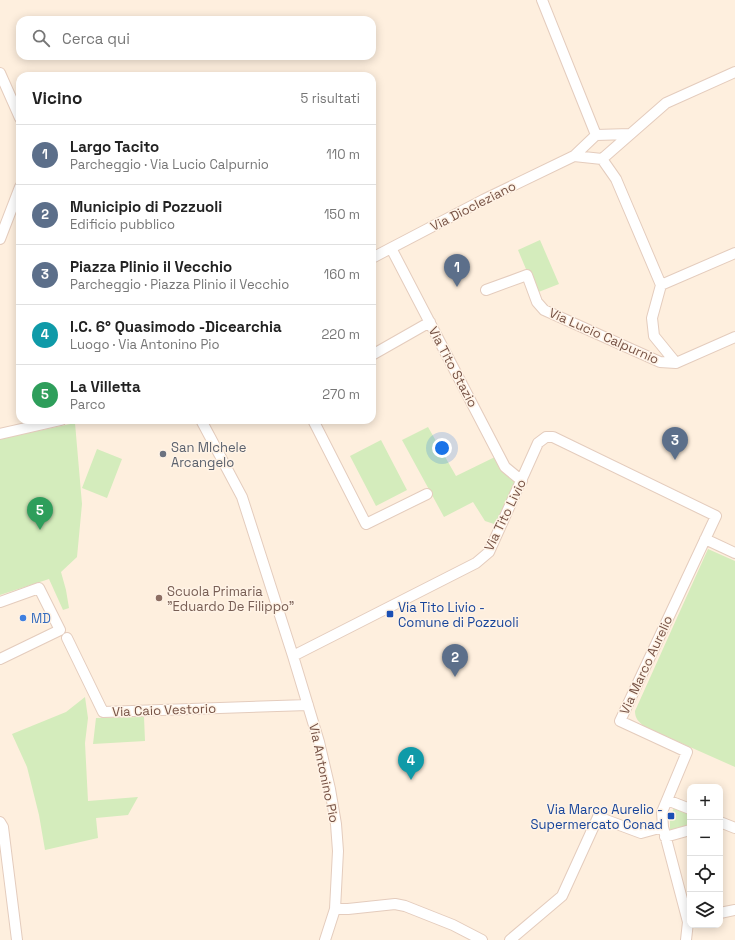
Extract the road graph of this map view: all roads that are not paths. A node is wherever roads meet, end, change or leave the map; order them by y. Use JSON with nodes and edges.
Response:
{"nodes":[{"id":1,"x":542,"y":0,"type":"edge"},
{"id":2,"x":735,"y":72,"type":"edge"},
{"id":3,"x":0,"y":73,"type":"edge"},
{"id":4,"x":16,"y":109,"type":"edge"},
{"id":5,"x":630,"y":134,"type":"junction"},
{"id":6,"x":596,"y":135,"type":"junction"},
{"id":7,"x":574,"y":156,"type":"junction"},
{"id":8,"x":602,"y":158,"type":"junction"},
{"id":9,"x":16,"y":197,"type":"edge"},
{"id":10,"x":0,"y":239,"type":"edge"},
{"id":11,"x":391,"y":248,"type":"junction"},
{"id":12,"x":735,"y":253,"type":"edge"},
{"id":13,"x":376,"y":256,"type":"edge"},
{"id":14,"x":661,"y":285,"type":"junction"},
{"id":15,"x":486,"y":290,"type":"dead end"},
{"id":16,"x":430,"y":322,"type":"junction"},
{"id":17,"x":735,"y":337,"type":"edge"},
{"id":18,"x":376,"y":352,"type":"edge"},
{"id":19,"x":676,"y":363,"type":"junction"},
{"id":20,"x":44,"y":424,"type":"edge"},
{"id":21,"x":204,"y":424,"type":"edge"},
{"id":22,"x":316,"y":424,"type":"edge"},
{"id":23,"x":0,"y":434,"type":"edge"},
{"id":24,"x":522,"y":481,"type":"junction"},
{"id":25,"x":427,"y":494,"type":"dead end"},
{"id":26,"x":716,"y":516,"type":"joint"},
{"id":27,"x":705,"y":539,"type":"junction"},
{"id":28,"x":735,"y":553,"type":"edge"},
{"id":29,"x":0,"y":602,"type":"edge"},
{"id":30,"x":66,"y":638,"type":"dead end"},
{"id":31,"x":293,"y":656,"type":"junction"},
{"id":32,"x":0,"y":659,"type":"edge"},
{"id":33,"x":308,"y":705,"type":"junction"},
{"id":34,"x":667,"y":800,"type":"junction"},
{"id":35,"x":687,"y":808,"type":"edge"},
{"id":36,"x":0,"y":822,"type":"edge"},
{"id":37,"x":723,"y":823,"type":"edge"},
{"id":38,"x":663,"y":827,"type":"junction"},
{"id":39,"x":735,"y":828,"type":"edge"},
{"id":40,"x":687,"y":831,"type":"edge"},
{"id":41,"x":666,"y":837,"type":"junction"},
{"id":42,"x":335,"y":909,"type":"junction"},
{"id":43,"x":735,"y":910,"type":"edge"},
{"id":44,"x":723,"y":912,"type":"edge"},
{"id":45,"x":687,"y":915,"type":"edge"},
{"id":46,"x":688,"y":928,"type":"edge"},
{"id":47,"x":17,"y":940,"type":"edge"},
{"id":48,"x":325,"y":940,"type":"edge"},
{"id":49,"x":482,"y":940,"type":"edge"},
{"id":50,"x":510,"y":940,"type":"edge"},
{"id":51,"x":686,"y":940,"type":"edge"}],
"edges":[{"from":1,"to":6,"type":"street"},
{"from":2,"to":5,"type":"street"},
{"from":3,"to":4,"type":"street"},
{"from":5,"to":6,"type":"street"},
{"from":5,"to":8,"type":"street"},
{"from":6,"to":7,"type":"street","name":"Via Diocleziano"},
{"from":7,"to":8,"type":"street","name":"Via Diocleziano"},
{"from":7,"to":11,"type":"street","name":"Via Diocleziano"},
{"from":8,"to":14,"type":"street"},
{"from":9,"to":10,"type":"street"},
{"from":11,"to":13,"type":"street","name":"Via Diocleziano"},
{"from":11,"to":16,"type":"street","name":"Via Tito Stazio"},
{"from":12,"to":14,"type":"street"},
{"from":14,"to":19,"type":"street","name":"Via Lucio Calpurnio"},
{"from":15,"to":19,"type":"street","name":"Via Lucio Calpurnio"},
{"from":16,"to":18,"type":"street"},
{"from":16,"to":24,"type":"street","name":"Via Tito Stazio"},
{"from":17,"to":19,"type":"street","name":"Via Lucio Calpurnio"},
{"from":20,"to":23,"type":"street"},
{"from":21,"to":31,"type":"street","name":"Via Antonino Pio"},
{"from":22,"to":25,"type":"street"},
{"from":24,"to":26,"type":"street","name":"Via Tito Livio"},
{"from":24,"to":31,"type":"street","name":"Via Tito Livio"},
{"from":26,"to":27,"type":"street","name":"Via Marco Aurelio"},
{"from":27,"to":28,"type":"street"},
{"from":27,"to":34,"type":"street","name":"Via Marco Aurelio"},
{"from":29,"to":32,"type":"street"},
{"from":30,"to":33,"type":"street","name":"Via Caio Vestorio"},
{"from":31,"to":33,"type":"street","name":"Via Antonino Pio"},
{"from":33,"to":42,"type":"street","name":"Via Antonino Pio"},
{"from":34,"to":35,"type":"street"},
{"from":34,"to":38,"type":"street","name":"Via Marco Aurelio"},
{"from":36,"to":47,"type":"street"},
{"from":37,"to":39,"type":"street"},
{"from":38,"to":41,"type":"street","name":"Via Marco Aurelio"},
{"from":38,"to":50,"type":"street"},
{"from":40,"to":41,"type":"street"},
{"from":41,"to":45,"type":"street","name":"Via Marco Aurelio"},
{"from":42,"to":48,"type":"street","name":"Via Antonino Pio"},
{"from":42,"to":49,"type":"street"},
{"from":43,"to":44,"type":"street"},
{"from":46,"to":51,"type":"street","name":"Via Marco Aurelio"}]}
